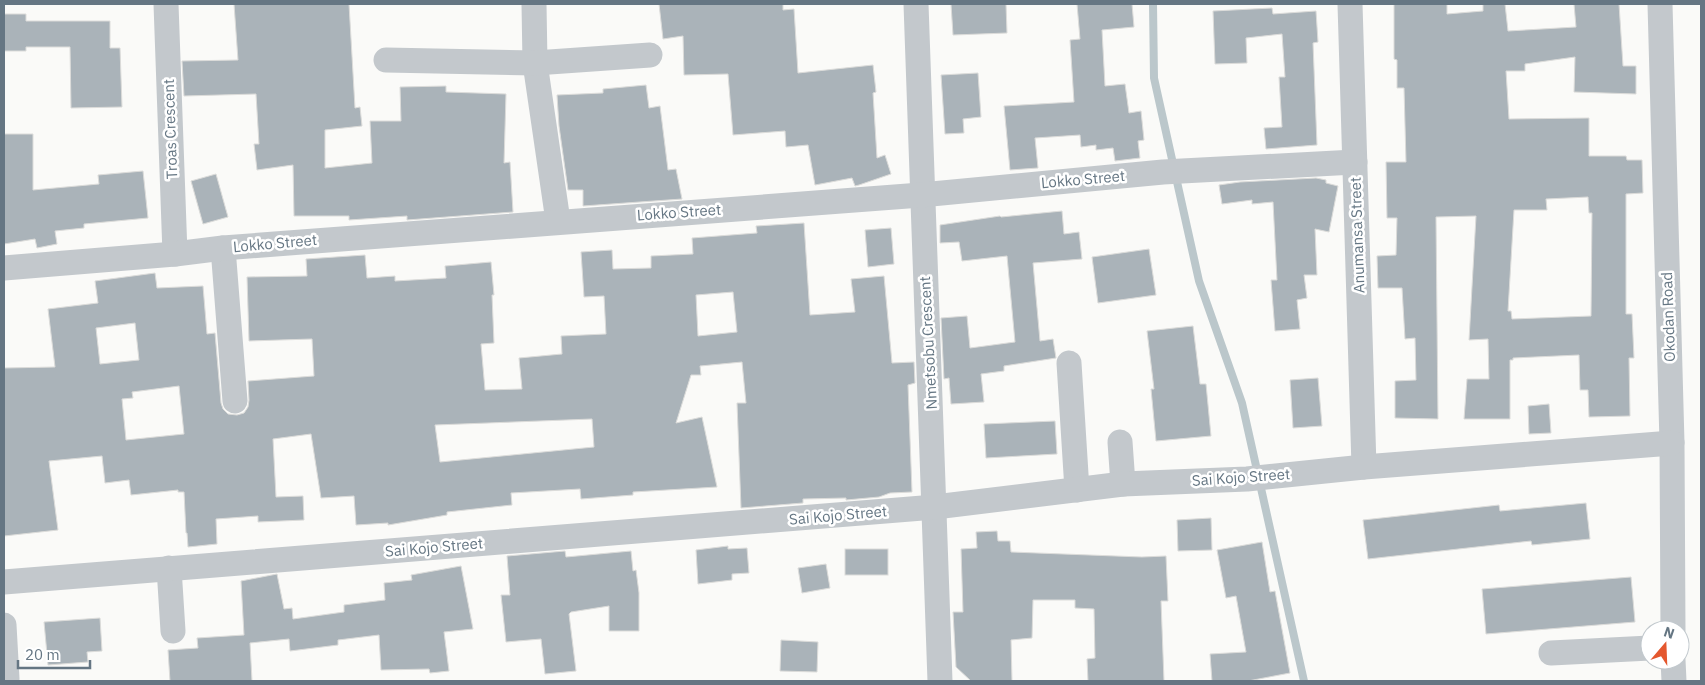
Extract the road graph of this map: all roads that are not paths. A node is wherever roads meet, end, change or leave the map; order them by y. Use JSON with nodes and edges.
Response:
{"nodes":[{"id":1,"x":166,"y":4,"type":"edge"},
{"id":2,"x":534,"y":4,"type":"edge"},
{"id":3,"x":916,"y":4,"type":"edge"},
{"id":4,"x":1350,"y":4,"type":"edge"},
{"id":5,"x":1660,"y":4,"type":"edge"},
{"id":6,"x":650,"y":55,"type":"dead end"},
{"id":7,"x":386,"y":60,"type":"dead end"},
{"id":8,"x":535,"y":63,"type":"junction"},
{"id":9,"x":1355,"y":162,"type":"junction"},
{"id":10,"x":921,"y":195,"type":"junction"},
{"id":11,"x":558,"y":221,"type":"junction"},
{"id":12,"x":223,"y":248,"type":"junction"},
{"id":13,"x":175,"y":254,"type":"junction"},
{"id":14,"x":4,"y":268,"type":"edge"},
{"id":15,"x":1068,"y":363,"type":"dead end"},
{"id":16,"x":235,"y":401,"type":"dead end"},
{"id":17,"x":1120,"y":442,"type":"dead end"},
{"id":18,"x":1672,"y":443,"type":"junction"},
{"id":19,"x":1364,"y":467,"type":"junction"},
{"id":20,"x":1123,"y":484,"type":"junction"},
{"id":21,"x":1077,"y":490,"type":"junction"},
{"id":22,"x":935,"y":507,"type":"junction"},
{"id":23,"x":169,"y":568,"type":"junction"},
{"id":24,"x":4,"y":582,"type":"edge"},
{"id":25,"x":1673,"y":620,"type":"edge"},
{"id":26,"x":4,"y":625,"type":"edge"},
{"id":27,"x":173,"y":631,"type":"dead end"},
{"id":28,"x":1640,"y":649,"type":"edge"},
{"id":29,"x":1551,"y":653,"type":"dead end"},
{"id":30,"x":7,"y":679,"type":"dead end"},
{"id":31,"x":940,"y":681,"type":"edge"}],
"edges":[{"from":1,"to":13,"type":"street","name":"Troas Crescent"},
{"from":2,"to":8,"type":"street"},
{"from":3,"to":10,"type":"street","name":"Nmetsobu Crescent"},
{"from":4,"to":9,"type":"street","name":"Anumansa Street"},
{"from":5,"to":18,"type":"street","name":"Okodan Road"},
{"from":6,"to":8,"type":"street"},
{"from":7,"to":8,"type":"street"},
{"from":8,"to":11,"type":"street"},
{"from":9,"to":10,"type":"street","name":"Lokko Street"},
{"from":9,"to":19,"type":"street","name":"Anumansa Street"},
{"from":10,"to":11,"type":"street","name":"Lokko Street"},
{"from":10,"to":22,"type":"street","name":"Nmetsobu Crescent"},
{"from":11,"to":12,"type":"street","name":"Lokko Street"},
{"from":12,"to":13,"type":"street","name":"Lokko Street"},
{"from":12,"to":16,"type":"street"},
{"from":13,"to":14,"type":"street","name":"Lokko Street"},
{"from":15,"to":21,"type":"street"},
{"from":17,"to":20,"type":"street"},
{"from":18,"to":19,"type":"street","name":"Sai Kojo Street"},
{"from":18,"to":25,"type":"street","name":"Okodan Road"},
{"from":19,"to":20,"type":"street","name":"Sai Kojo Street"},
{"from":20,"to":21,"type":"street","name":"Sai Kojo Street"},
{"from":21,"to":22,"type":"street","name":"Sai Kojo Street"},
{"from":22,"to":23,"type":"street","name":"Sai Kojo Street"},
{"from":22,"to":31,"type":"street","name":"Nmetsobu Crescent"},
{"from":23,"to":24,"type":"street","name":"Sai Kojo Street"},
{"from":23,"to":27,"type":"street"},
{"from":26,"to":30,"type":"street"},
{"from":28,"to":29,"type":"street"}]}
